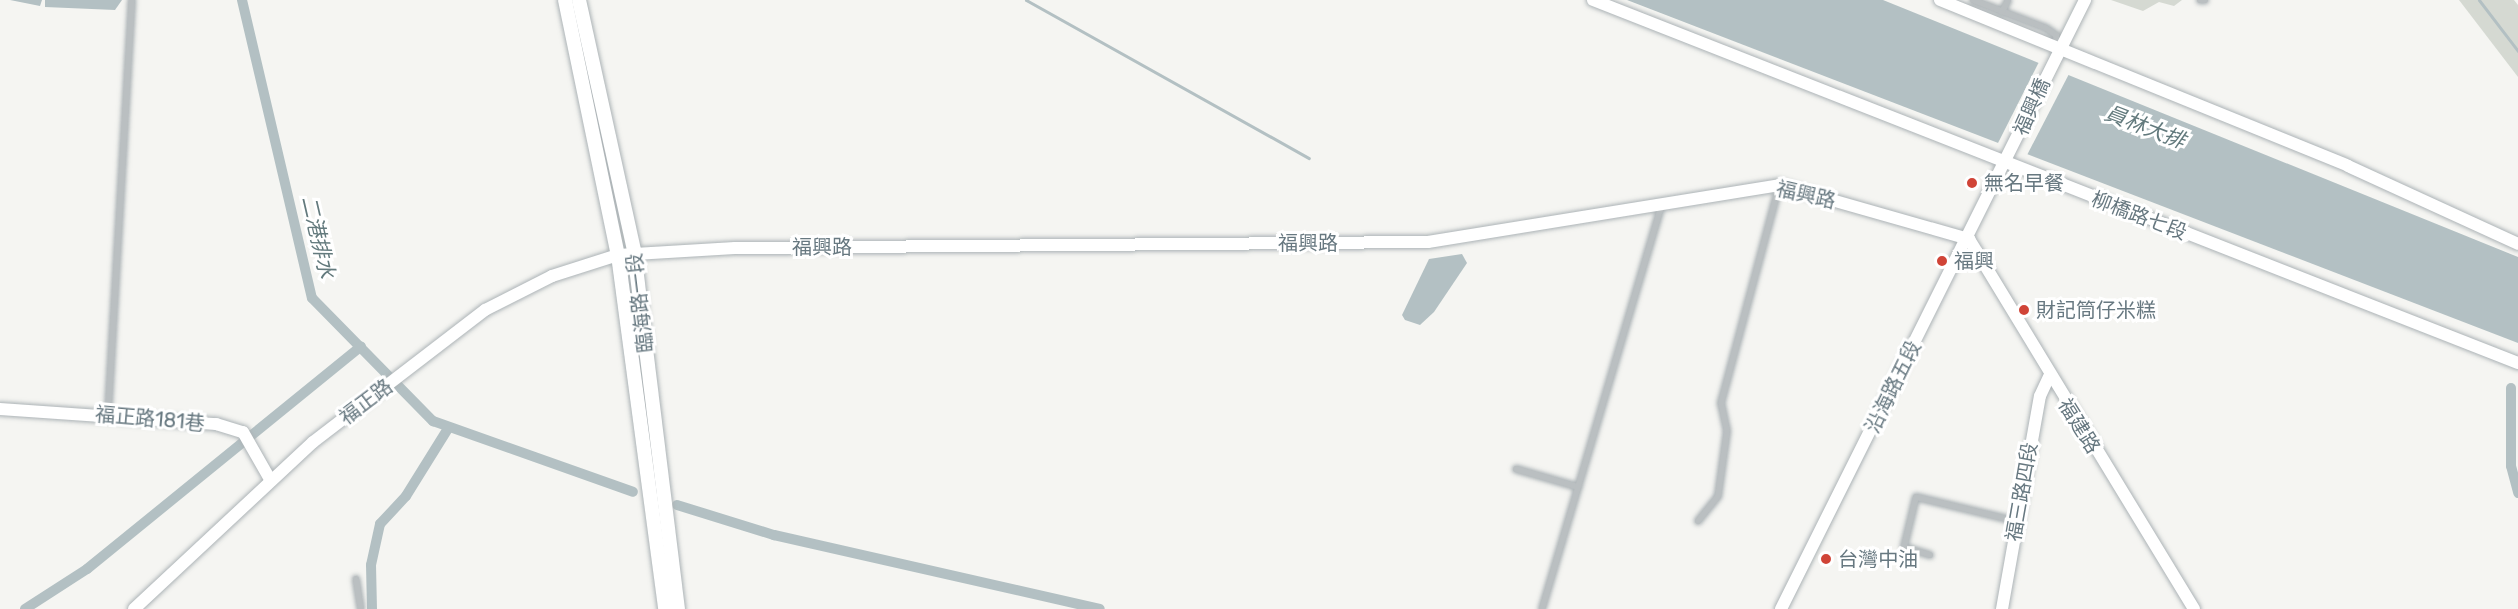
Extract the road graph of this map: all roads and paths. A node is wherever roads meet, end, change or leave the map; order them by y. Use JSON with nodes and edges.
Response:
{"nodes":[{"id":1,"x":132,"y":0,"type":"edge"},
{"id":2,"x":565,"y":0,"type":"edge"},
{"id":3,"x":579,"y":0,"type":"edge"},
{"id":4,"x":1593,"y":0,"type":"edge"},
{"id":5,"x":1940,"y":0,"type":"edge"},
{"id":6,"x":1973,"y":0,"type":"edge"},
{"id":7,"x":2008,"y":0,"type":"edge"},
{"id":8,"x":2085,"y":0,"type":"edge"},
{"id":9,"x":2200,"y":0,"type":"edge"},
{"id":10,"x":2205,"y":0,"type":"edge"},
{"id":11,"x":2002,"y":12,"type":"junction"},
{"id":12,"x":2057,"y":48,"type":"junction"},
{"id":13,"x":2006,"y":165,"type":"junction"},
{"id":14,"x":1779,"y":185,"type":"junction"},
{"id":15,"x":1662,"y":205,"type":"junction"},
{"id":16,"x":1969,"y":239,"type":"junction"},
{"id":17,"x":2518,"y":244,"type":"edge"},
{"id":18,"x":634,"y":251,"type":"junction"},
{"id":19,"x":618,"y":255,"type":"junction"},
{"id":20,"x":2518,"y":363,"type":"edge"},
{"id":21,"x":2049,"y":377,"type":"junction"},
{"id":22,"x":0,"y":409,"type":"edge"},
{"id":23,"x":108,"y":414,"type":"junction"},
{"id":24,"x":1516,"y":469,"type":"dead end"},
{"id":25,"x":271,"y":481,"type":"junction"},
{"id":26,"x":1578,"y":487,"type":"junction"},
{"id":27,"x":2016,"y":521,"type":"junction"},
{"id":28,"x":1698,"y":522,"type":"dead end"},
{"id":29,"x":1930,"y":555,"type":"dead end"},
{"id":30,"x":356,"y":579,"type":"dead end"},
{"id":31,"x":134,"y":609,"type":"edge"},
{"id":32,"x":362,"y":609,"type":"edge"},
{"id":33,"x":665,"y":609,"type":"edge"},
{"id":34,"x":678,"y":609,"type":"edge"},
{"id":35,"x":1542,"y":609,"type":"edge"},
{"id":36,"x":1781,"y":609,"type":"edge"},
{"id":37,"x":2002,"y":609,"type":"edge"},
{"id":38,"x":2194,"y":609,"type":"edge"}],
"edges":[{"from":1,"to":23,"type":"street"},
{"from":2,"to":19,"type":"main road","name":"臨海路一段"},
{"from":3,"to":18,"type":"main road","name":"臨海路一段"},
{"from":4,"to":13,"type":"street","name":"柳橋路七段"},
{"from":5,"to":12,"type":"street"},
{"from":6,"to":11,"type":"street"},
{"from":7,"to":11,"type":"street"},
{"from":8,"to":12,"type":"street"},
{"from":9,"to":10,"type":"street"},
{"from":11,"to":12,"type":"street"},
{"from":12,"to":13,"type":"street","name":"福興橋"},
{"from":12,"to":17,"type":"street"},
{"from":13,"to":16,"type":"street","name":"沿海路五段"},
{"from":13,"to":20,"type":"street","name":"柳橋路七段"},
{"from":14,"to":15,"type":"street","name":"福興路"},
{"from":14,"to":16,"type":"street","name":"福興路"},
{"from":14,"to":28,"type":"street"},
{"from":15,"to":18,"type":"street","name":"福興路"},
{"from":15,"to":26,"type":"street"},
{"from":16,"to":21,"type":"street","name":"福建路"},
{"from":16,"to":36,"type":"street","name":"沿海路五段"},
{"from":18,"to":19,"type":"street","name":"福正路"},
{"from":18,"to":34,"type":"main road","name":"臨海路一段"},
{"from":19,"to":25,"type":"street","name":"福正路"},
{"from":19,"to":33,"type":"main road","name":"臨海路一段"},
{"from":21,"to":27,"type":"street","name":"福三路四段"},
{"from":21,"to":38,"type":"street","name":"福建路"},
{"from":22,"to":23,"type":"street","name":"福正路181巷"},
{"from":23,"to":25,"type":"street","name":"福正路181巷"},
{"from":24,"to":26,"type":"street"},
{"from":25,"to":31,"type":"street","name":"福正路"},
{"from":26,"to":35,"type":"street"},
{"from":27,"to":29,"type":"street"},
{"from":27,"to":37,"type":"street","name":"福三路四段"},
{"from":30,"to":32,"type":"street"}]}
